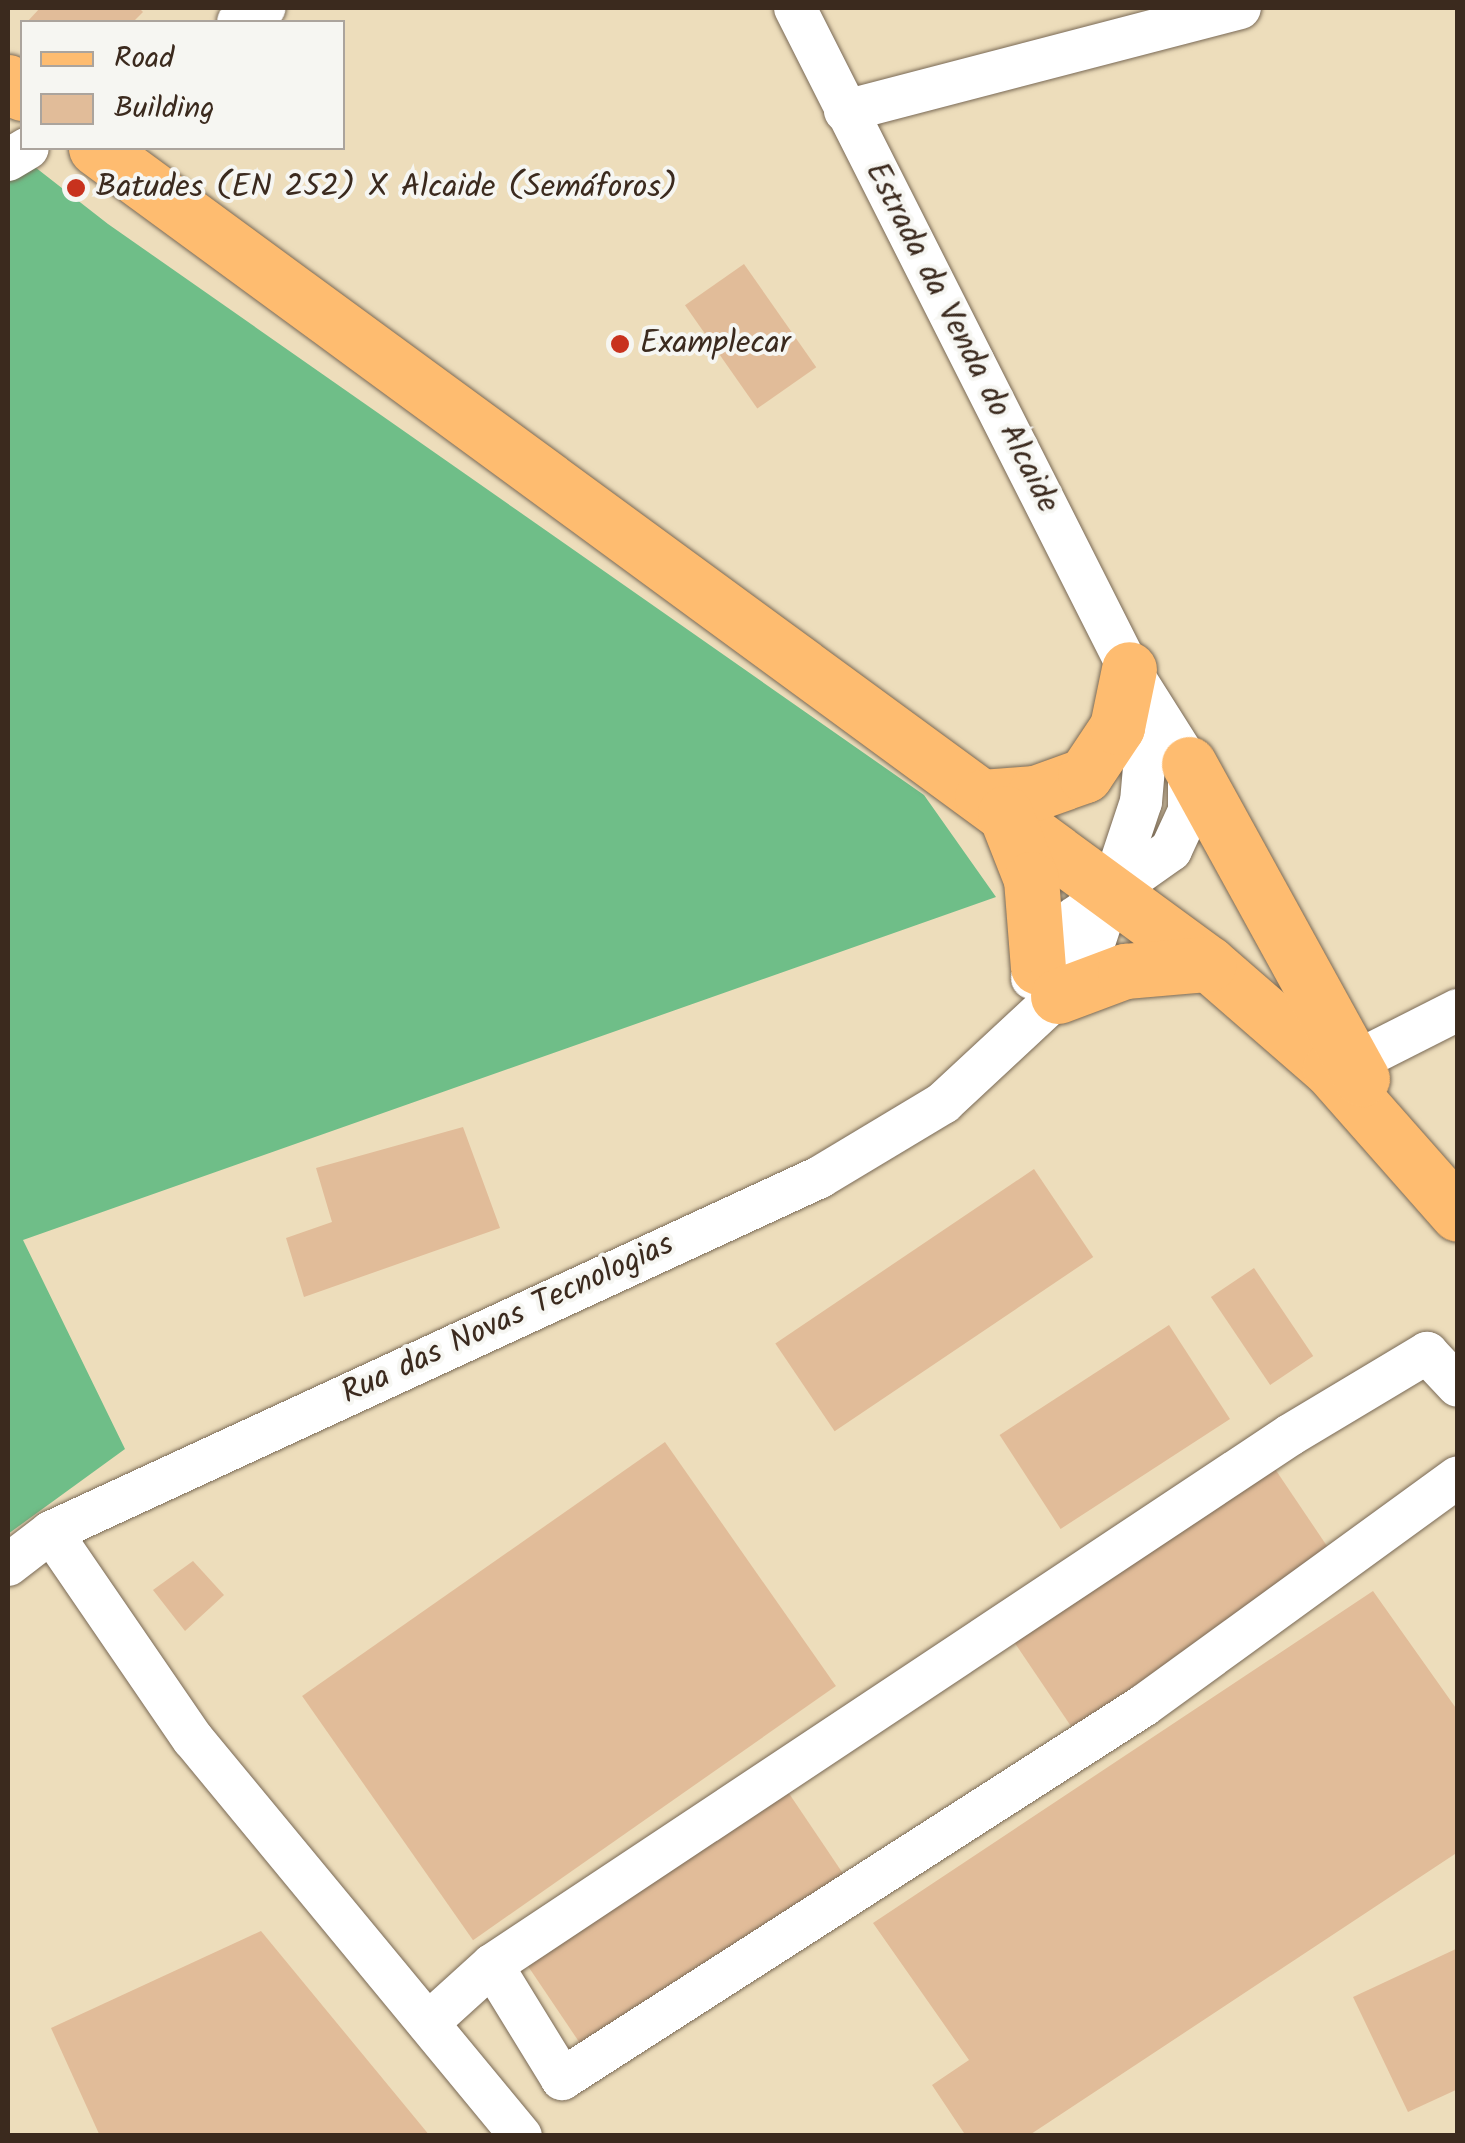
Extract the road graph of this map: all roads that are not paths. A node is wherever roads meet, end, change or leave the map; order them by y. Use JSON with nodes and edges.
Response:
{"nodes":[{"id":1,"x":264,"y":8,"type":"edge"},
{"id":2,"x":795,"y":8,"type":"edge"},
{"id":3,"x":1240,"y":8,"type":"edge"},
{"id":4,"x":242,"y":20,"type":"edge"},
{"id":5,"x":846,"y":111,"type":"junction"},
{"id":6,"x":99,"y":150,"type":"edge"},
{"id":7,"x":1130,"y":669,"type":"junction"},
{"id":8,"x":1189,"y":764,"type":"junction"},
{"id":9,"x":994,"y":805,"type":"junction"},
{"id":10,"x":1111,"y":890,"type":"junction"},
{"id":11,"x":1209,"y":964,"type":"junction"},
{"id":12,"x":1048,"y":981,"type":"junction"},
{"id":13,"x":1458,"y":1010,"type":"edge"},
{"id":14,"x":1353,"y":1063,"type":"junction"},
{"id":15,"x":1392,"y":1134,"type":"junction"},
{"id":16,"x":1458,"y":1214,"type":"edge"},
{"id":17,"x":1458,"y":1386,"type":"edge"},
{"id":18,"x":1458,"y":1477,"type":"edge"},
{"id":19,"x":51,"y":1532,"type":"junction"},
{"id":20,"x":8,"y":1566,"type":"edge"},
{"id":21,"x":492,"y":1965,"type":"junction"},
{"id":22,"x":428,"y":2023,"type":"junction"},
{"id":23,"x":522,"y":2136,"type":"edge"}],
"edges":[{"from":1,"to":4,"type":"street"},
{"from":2,"to":5,"type":"street","name":"Estrada da Venda do Alcaide"},
{"from":3,"to":5,"type":"street"},
{"from":5,"to":7,"type":"street","name":"Estrada da Venda do Alcaide"},
{"from":6,"to":9,"type":"main road"},
{"from":7,"to":8,"type":"street","name":"Estrada da Venda do Alcaide"},
{"from":7,"to":9,"type":"main road"},
{"from":7,"to":10,"type":"street","name":"Rua das Novas Tecnologias"},
{"from":8,"to":10,"type":"street"},
{"from":8,"to":14,"type":"main road"},
{"from":9,"to":10,"type":"main road"},
{"from":9,"to":12,"type":"main road"},
{"from":10,"to":11,"type":"main road"},
{"from":10,"to":12,"type":"street","name":"Rua das Novas Tecnologias"},
{"from":11,"to":12,"type":"main road"},
{"from":11,"to":15,"type":"main road"},
{"from":12,"to":19,"type":"street","name":"Rua das Novas Tecnologias"},
{"from":13,"to":14,"type":"street"},
{"from":14,"to":15,"type":"main road"},
{"from":15,"to":16,"type":"main road"},
{"from":17,"to":21,"type":"street"},
{"from":18,"to":21,"type":"street"},
{"from":19,"to":20,"type":"street","name":"Rua das Novas Tecnologias"},
{"from":19,"to":22,"type":"street"},
{"from":21,"to":22,"type":"street"},
{"from":22,"to":23,"type":"street"}]}
